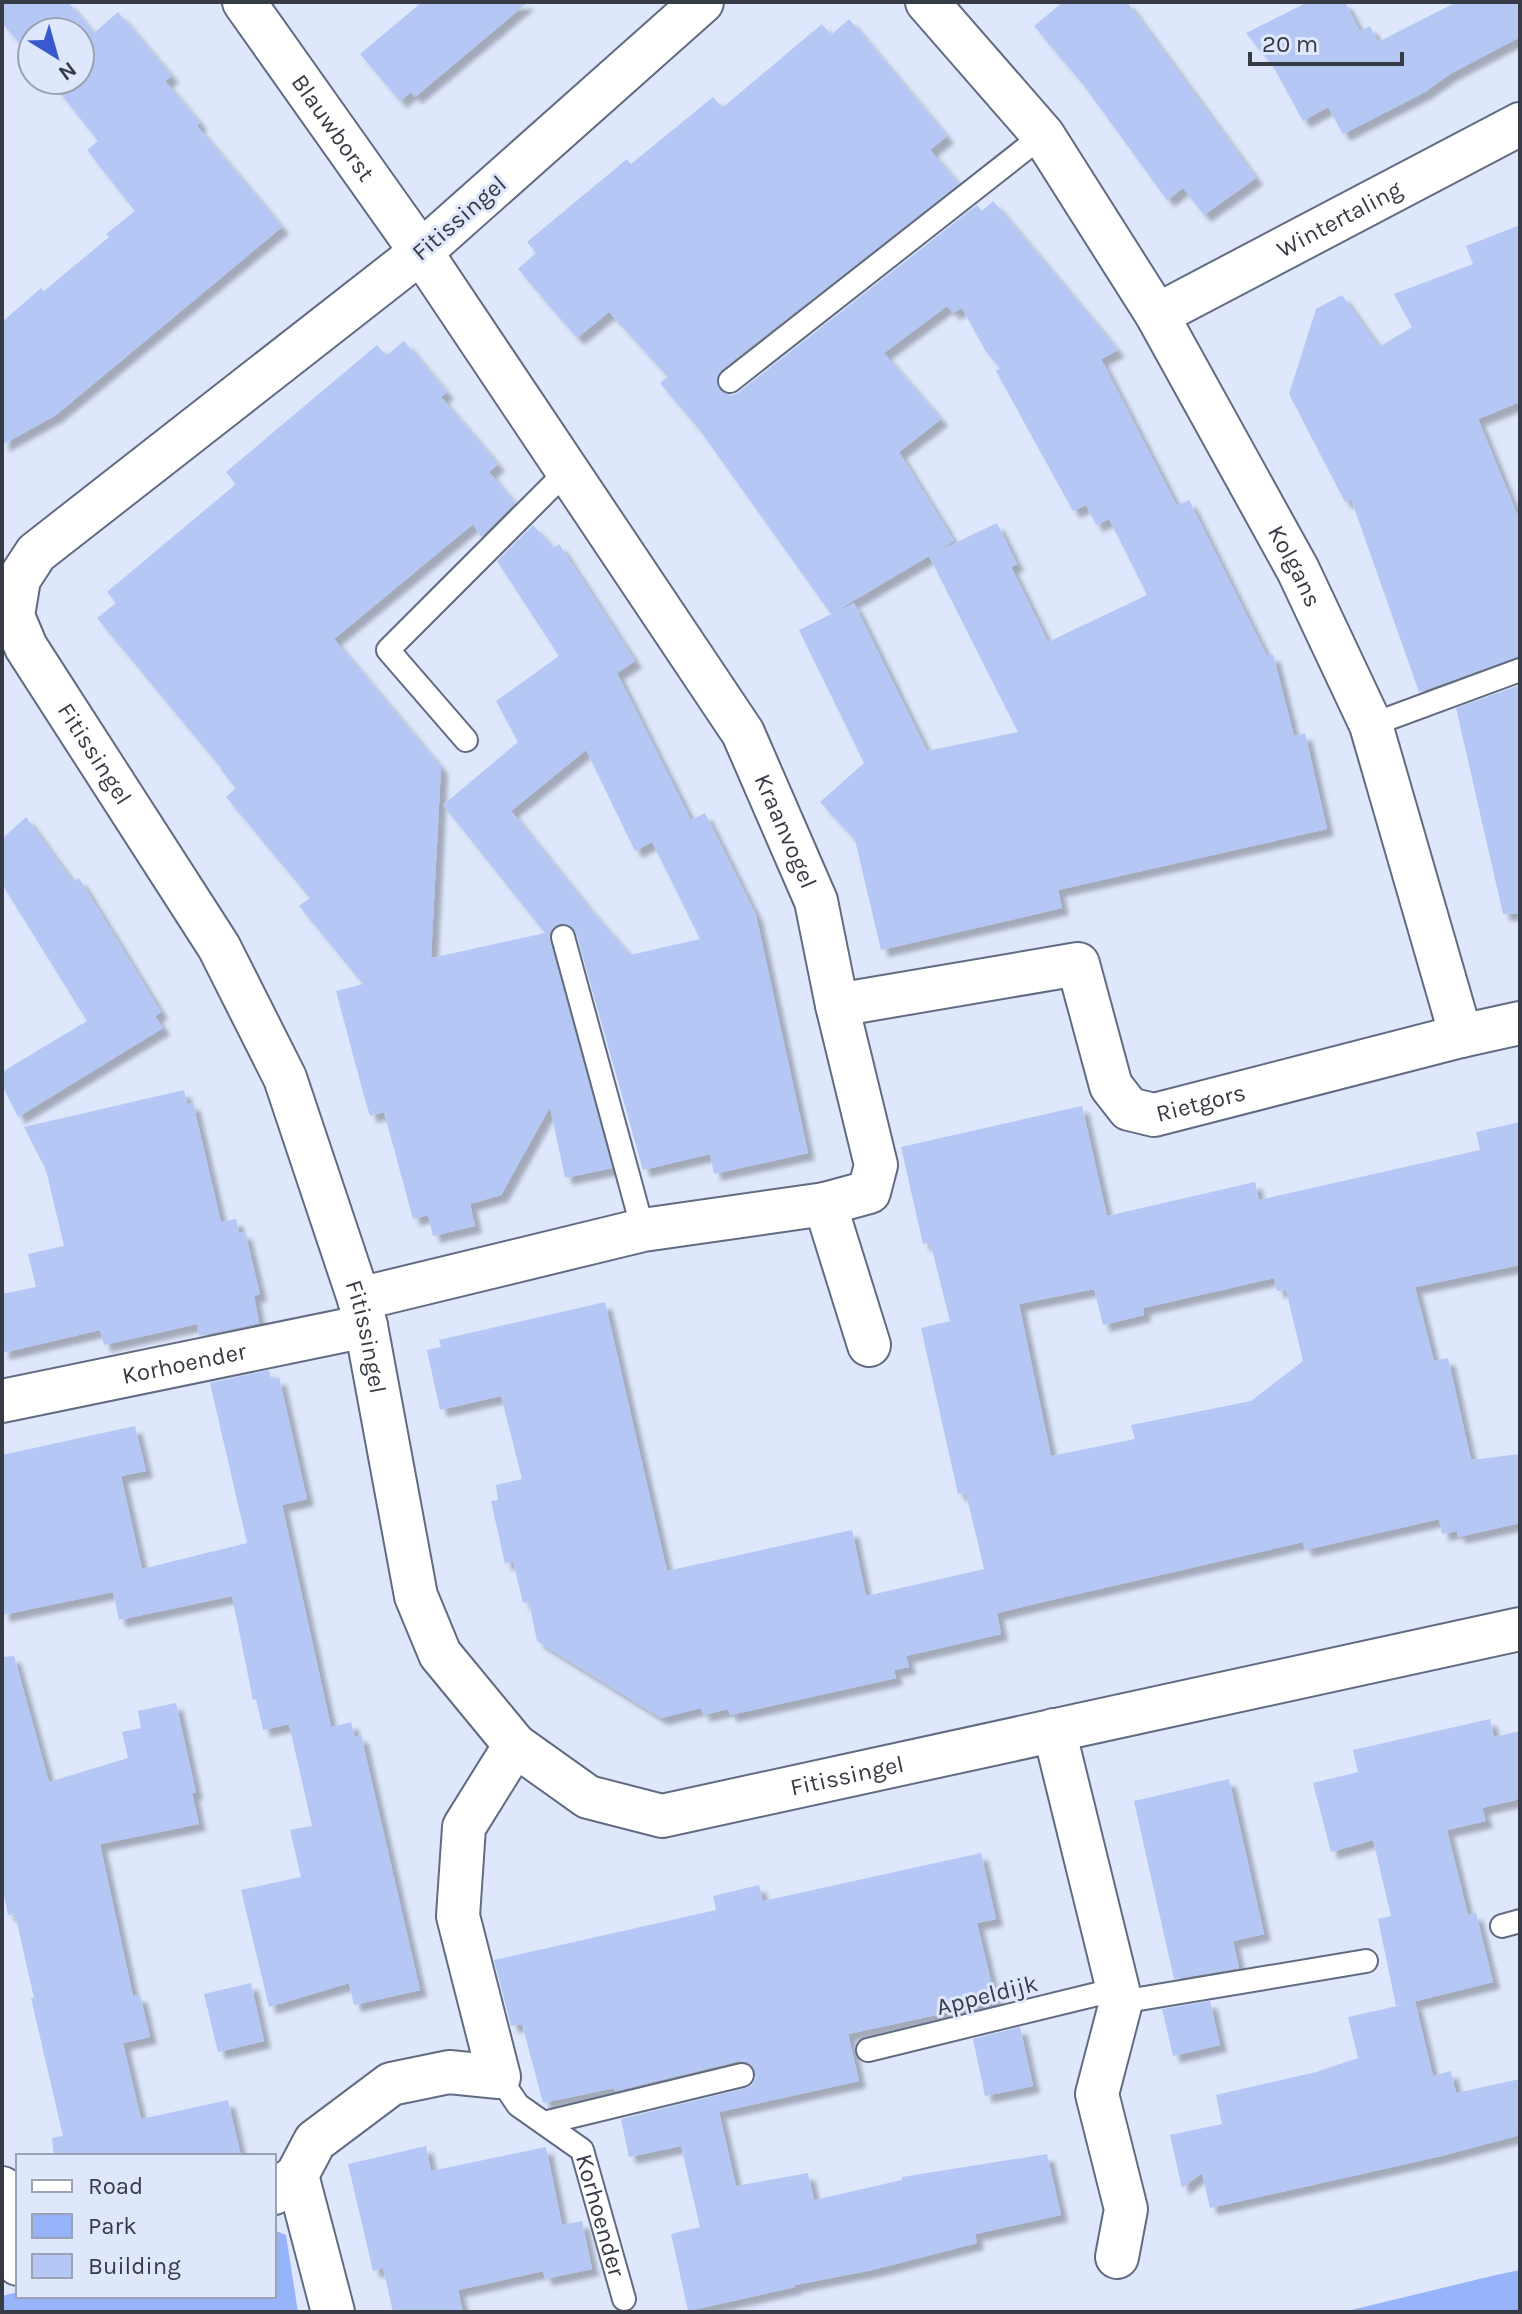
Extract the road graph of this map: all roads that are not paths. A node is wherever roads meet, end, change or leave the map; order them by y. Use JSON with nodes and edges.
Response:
{"nodes":[{"id":1,"x":244,"y":2,"type":"edge"},
{"id":2,"x":702,"y":2,"type":"edge"},
{"id":3,"x":927,"y":2,"type":"edge"},
{"id":4,"x":1520,"y":124,"type":"edge"},
{"id":5,"x":1043,"y":135,"type":"junction"},
{"id":6,"x":421,"y":252,"type":"junction"},
{"id":7,"x":1157,"y":315,"type":"junction"},
{"id":8,"x":730,"y":381,"type":"dead end"},
{"id":9,"x":566,"y":472,"type":"junction"},
{"id":10,"x":11,"y":577,"type":"edge"},
{"id":11,"x":1520,"y":670,"type":"edge"},
{"id":12,"x":1371,"y":725,"type":"junction"},
{"id":13,"x":466,"y":740,"type":"dead end"},
{"id":14,"x":563,"y":937,"type":"dead end"},
{"id":15,"x":837,"y":1005,"type":"junction"},
{"id":16,"x":1520,"y":1023,"type":"edge"},
{"id":17,"x":1461,"y":1036,"type":"junction"},
{"id":18,"x":825,"y":1204,"type":"junction"},
{"id":19,"x":643,"y":1230,"type":"junction"},
{"id":20,"x":362,"y":1313,"type":"junction"},
{"id":21,"x":869,"y":1345,"type":"dead end"},
{"id":22,"x":2,"y":1401,"type":"edge"},
{"id":23,"x":1520,"y":1629,"type":"edge"},
{"id":24,"x":1054,"y":1730,"type":"junction"},
{"id":25,"x":515,"y":1745,"type":"junction"},
{"id":26,"x":1366,"y":1961,"type":"dead end"},
{"id":27,"x":1120,"y":1996,"type":"junction"},
{"id":28,"x":868,"y":2050,"type":"dead end"},
{"id":29,"x":742,"y":2075,"type":"dead end"},
{"id":30,"x":499,"y":2077,"type":"junction"},
{"id":31,"x":544,"y":2123,"type":"junction"},
{"id":32,"x":285,"y":2184,"type":"edge"},
{"id":33,"x":2,"y":2188,"type":"edge"},
{"id":34,"x":16,"y":2256,"type":"edge"},
{"id":35,"x":1117,"y":2257,"type":"dead end"},
{"id":36,"x":624,"y":2299,"type":"dead end"},
{"id":37,"x":333,"y":2312,"type":"edge"}],
"edges":[{"from":1,"to":6,"type":"street","name":"Blauwborst"},
{"from":2,"to":6,"type":"street","name":"Fitissingel"},
{"from":3,"to":5,"type":"street","name":"Kolgans"},
{"from":4,"to":7,"type":"street","name":"Wintertaling"},
{"from":5,"to":7,"type":"street","name":"Kolgans"},
{"from":5,"to":8,"type":"lane"},
{"from":6,"to":9,"type":"street","name":"Kraanvogel"},
{"from":6,"to":10,"type":"street","name":"Fitissingel"},
{"from":7,"to":12,"type":"street","name":"Kolgans"},
{"from":9,"to":13,"type":"lane"},
{"from":9,"to":15,"type":"street","name":"Kraanvogel"},
{"from":10,"to":20,"type":"street","name":"Fitissingel"},
{"from":11,"to":12,"type":"lane"},
{"from":12,"to":17,"type":"street","name":"Kolgans"},
{"from":14,"to":19,"type":"lane"},
{"from":15,"to":17,"type":"street","name":"Rietgors"},
{"from":15,"to":18,"type":"street","name":"Kraanvogel"},
{"from":16,"to":17,"type":"street","name":"Rietgors"},
{"from":18,"to":19,"type":"street","name":"Kraanvogel"},
{"from":18,"to":21,"type":"street"},
{"from":19,"to":20,"type":"street","name":"Korhoender"},
{"from":20,"to":22,"type":"street","name":"Korhoender"},
{"from":20,"to":25,"type":"street","name":"Fitissingel"},
{"from":23,"to":24,"type":"street","name":"Fitissingel"},
{"from":24,"to":25,"type":"street","name":"Fitissingel"},
{"from":24,"to":27,"type":"street"},
{"from":25,"to":30,"type":"street"},
{"from":26,"to":27,"type":"lane","name":"Appeldijk"},
{"from":27,"to":28,"type":"lane","name":"Appeldijk"},
{"from":27,"to":35,"type":"street"},
{"from":29,"to":31,"type":"lane"},
{"from":30,"to":31,"type":"lane","name":"Korhoender"},
{"from":30,"to":32,"type":"street"},
{"from":31,"to":36,"type":"lane","name":"Korhoender"},
{"from":32,"to":37,"type":"street"},
{"from":33,"to":34,"type":"street"}]}
